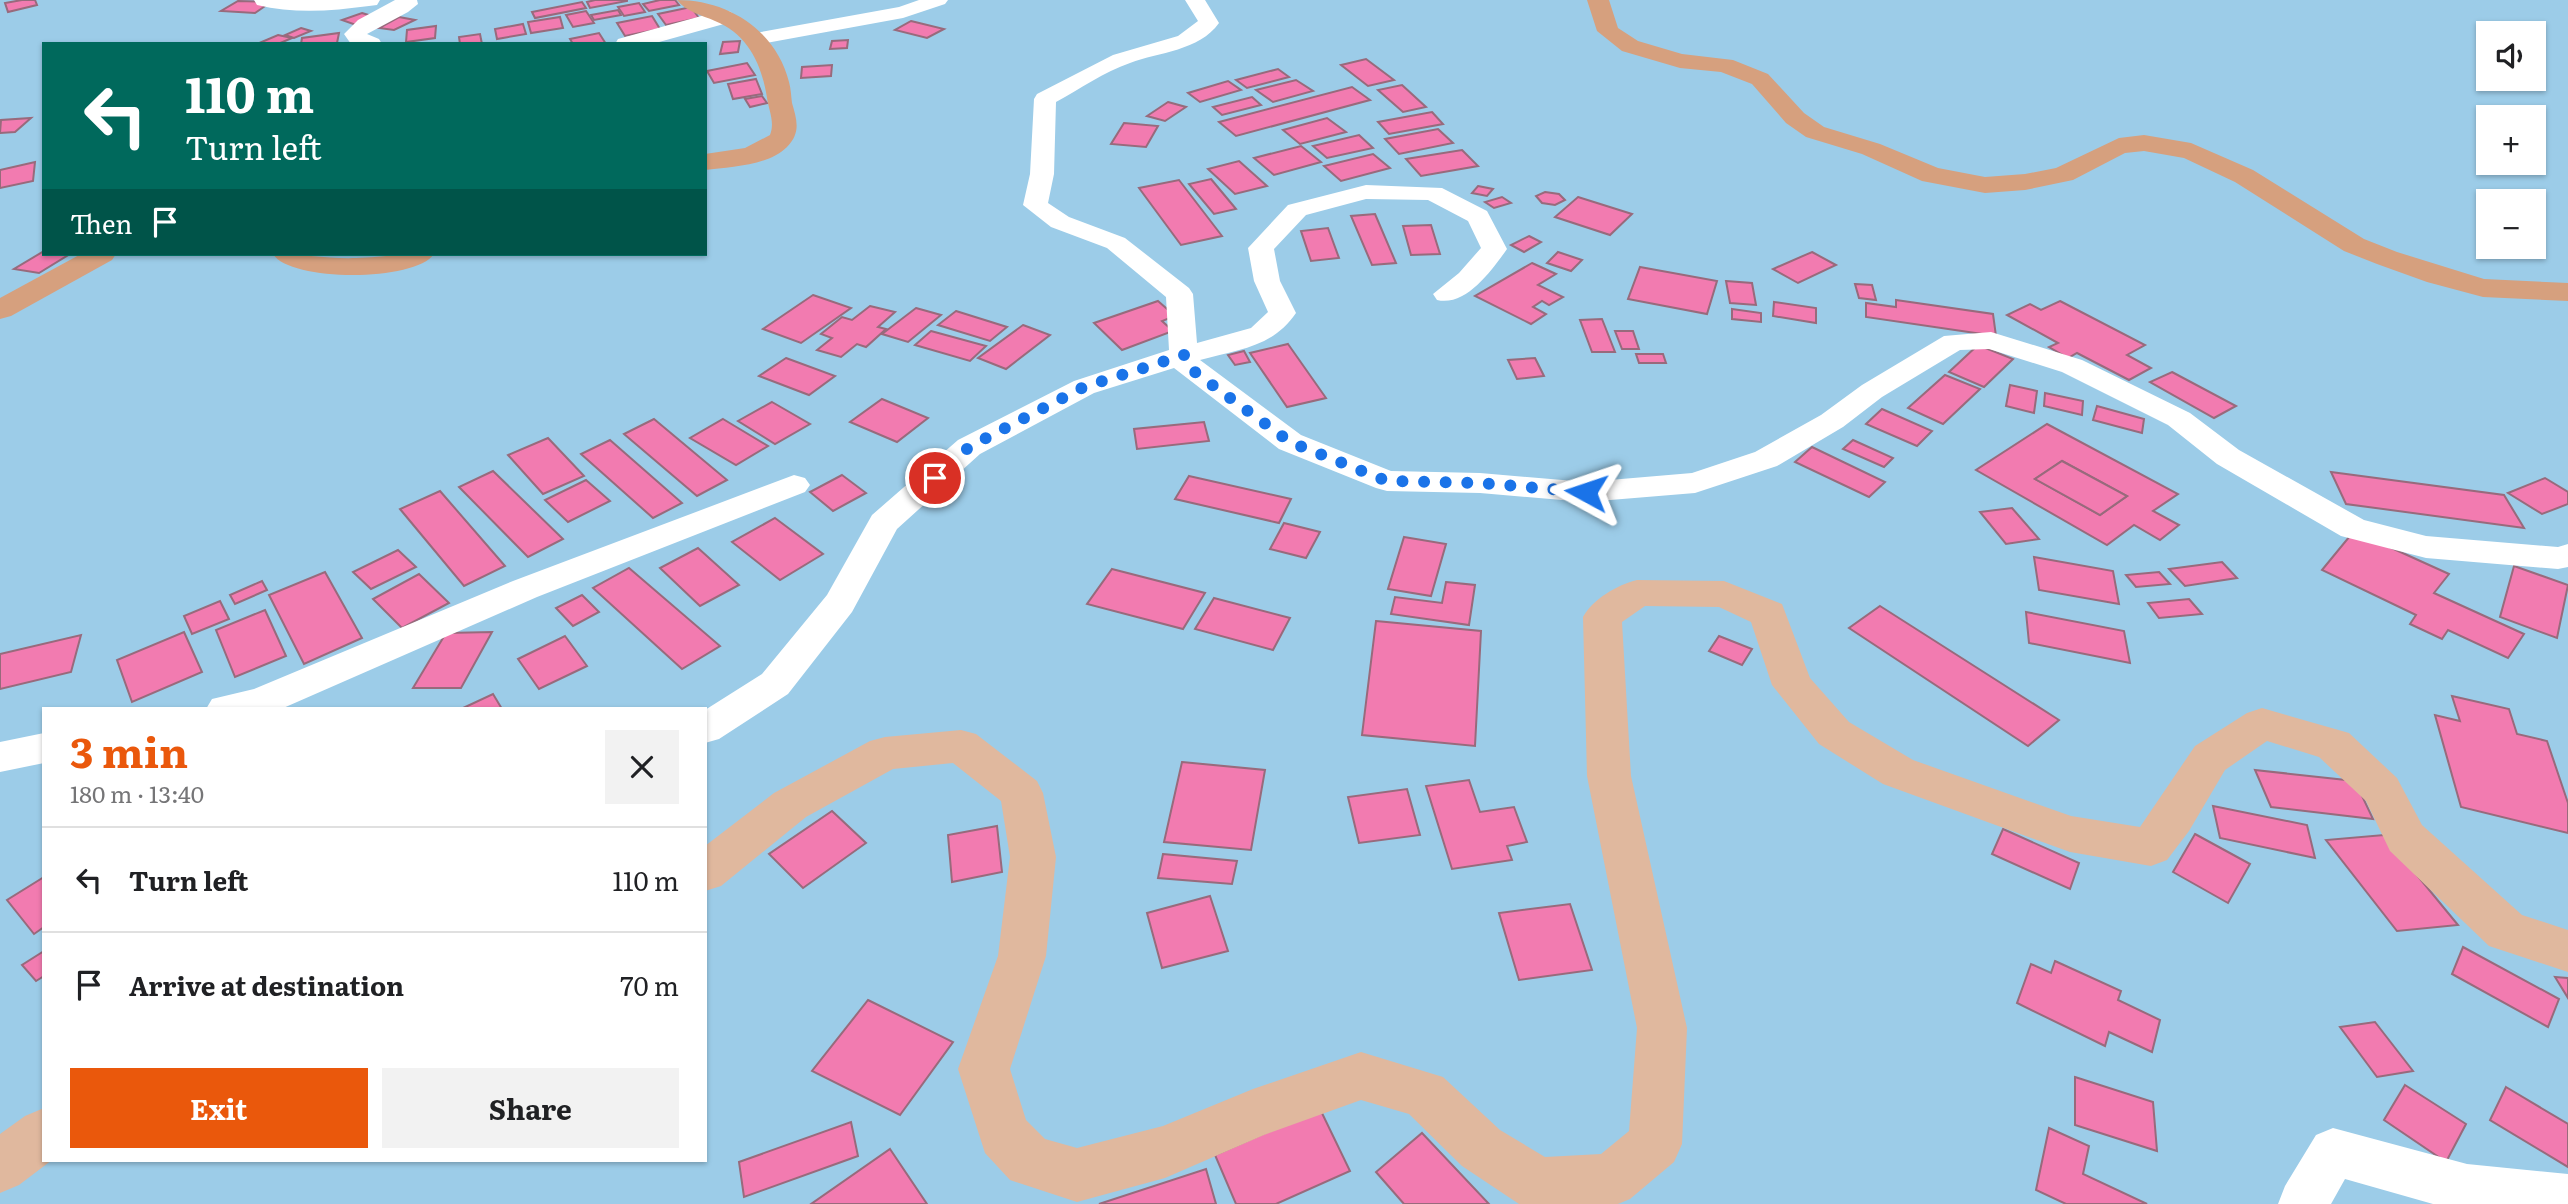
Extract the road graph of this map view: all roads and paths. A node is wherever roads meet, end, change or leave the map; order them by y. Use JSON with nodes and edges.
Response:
{"nodes":[{"id":1,"x":265,"y":0,"type":"edge"},
{"id":2,"x":369,"y":0,"type":"edge"},
{"id":3,"x":407,"y":0,"type":"edge"},
{"id":4,"x":688,"y":0,"type":"edge"},
{"id":5,"x":938,"y":0,"type":"edge"},
{"id":6,"x":1195,"y":0,"type":"edge"},
{"id":7,"x":1598,"y":0,"type":"edge"},
{"id":8,"x":723,"y":17,"type":"junction"},
{"id":9,"x":755,"y":39,"type":"junction"},
{"id":10,"x":368,"y":42,"type":"edge"},
{"id":11,"x":633,"y":42,"type":"edge"},
{"id":12,"x":707,"y":162,"type":"edge"},
{"id":13,"x":98,"y":256,"type":"edge"},
{"id":14,"x":294,"y":256,"type":"edge"},
{"id":15,"x":413,"y":256,"type":"edge"},
{"id":16,"x":2568,"y":292,"type":"edge"},
{"id":17,"x":1447,"y":294,"type":"dead end"},
{"id":18,"x":0,"y":310,"type":"edge"},
{"id":19,"x":1184,"y":355,"type":"junction"},
{"id":20,"x":794,"y":485,"type":"dead end"},
{"id":21,"x":2568,"y":555,"type":"edge"},
{"id":22,"x":261,"y":705,"type":"edge"},
{"id":23,"x":243,"y":707,"type":"edge"},
{"id":24,"x":707,"y":728,"type":"edge"},
{"id":25,"x":42,"y":748,"type":"edge"},
{"id":26,"x":0,"y":757,"type":"edge"},
{"id":27,"x":707,"y":870,"type":"edge"},
{"id":28,"x":2568,"y":951,"type":"edge"},
{"id":29,"x":42,"y":1136,"type":"edge"},
{"id":30,"x":0,"y":1166,"type":"edge"},
{"id":31,"x":2568,"y":1199,"type":"edge"},
{"id":32,"x":2303,"y":1204,"type":"edge"}],
"edges":[{"from":1,"to":2,"type":"street"},
{"from":3,"to":10,"type":"street"},
{"from":4,"to":8,"type":"highway"},
{"from":5,"to":9,"type":"street"},
{"from":6,"to":19,"type":"street"},
{"from":7,"to":16,"type":"highway"},
{"from":8,"to":9,"type":"highway"},
{"from":8,"to":11,"type":"street"},
{"from":9,"to":12,"type":"highway"},
{"from":13,"to":18,"type":"highway"},
{"from":14,"to":15,"type":"highway"},
{"from":17,"to":19,"type":"street"},
{"from":19,"to":21,"type":"street"},
{"from":19,"to":24,"type":"street"},
{"from":20,"to":22,"type":"street"},
{"from":22,"to":23,"type":"street"},
{"from":25,"to":26,"type":"street"},
{"from":27,"to":28,"type":"main road"},
{"from":29,"to":30,"type":"main road"},
{"from":31,"to":32,"type":"street"}]}
